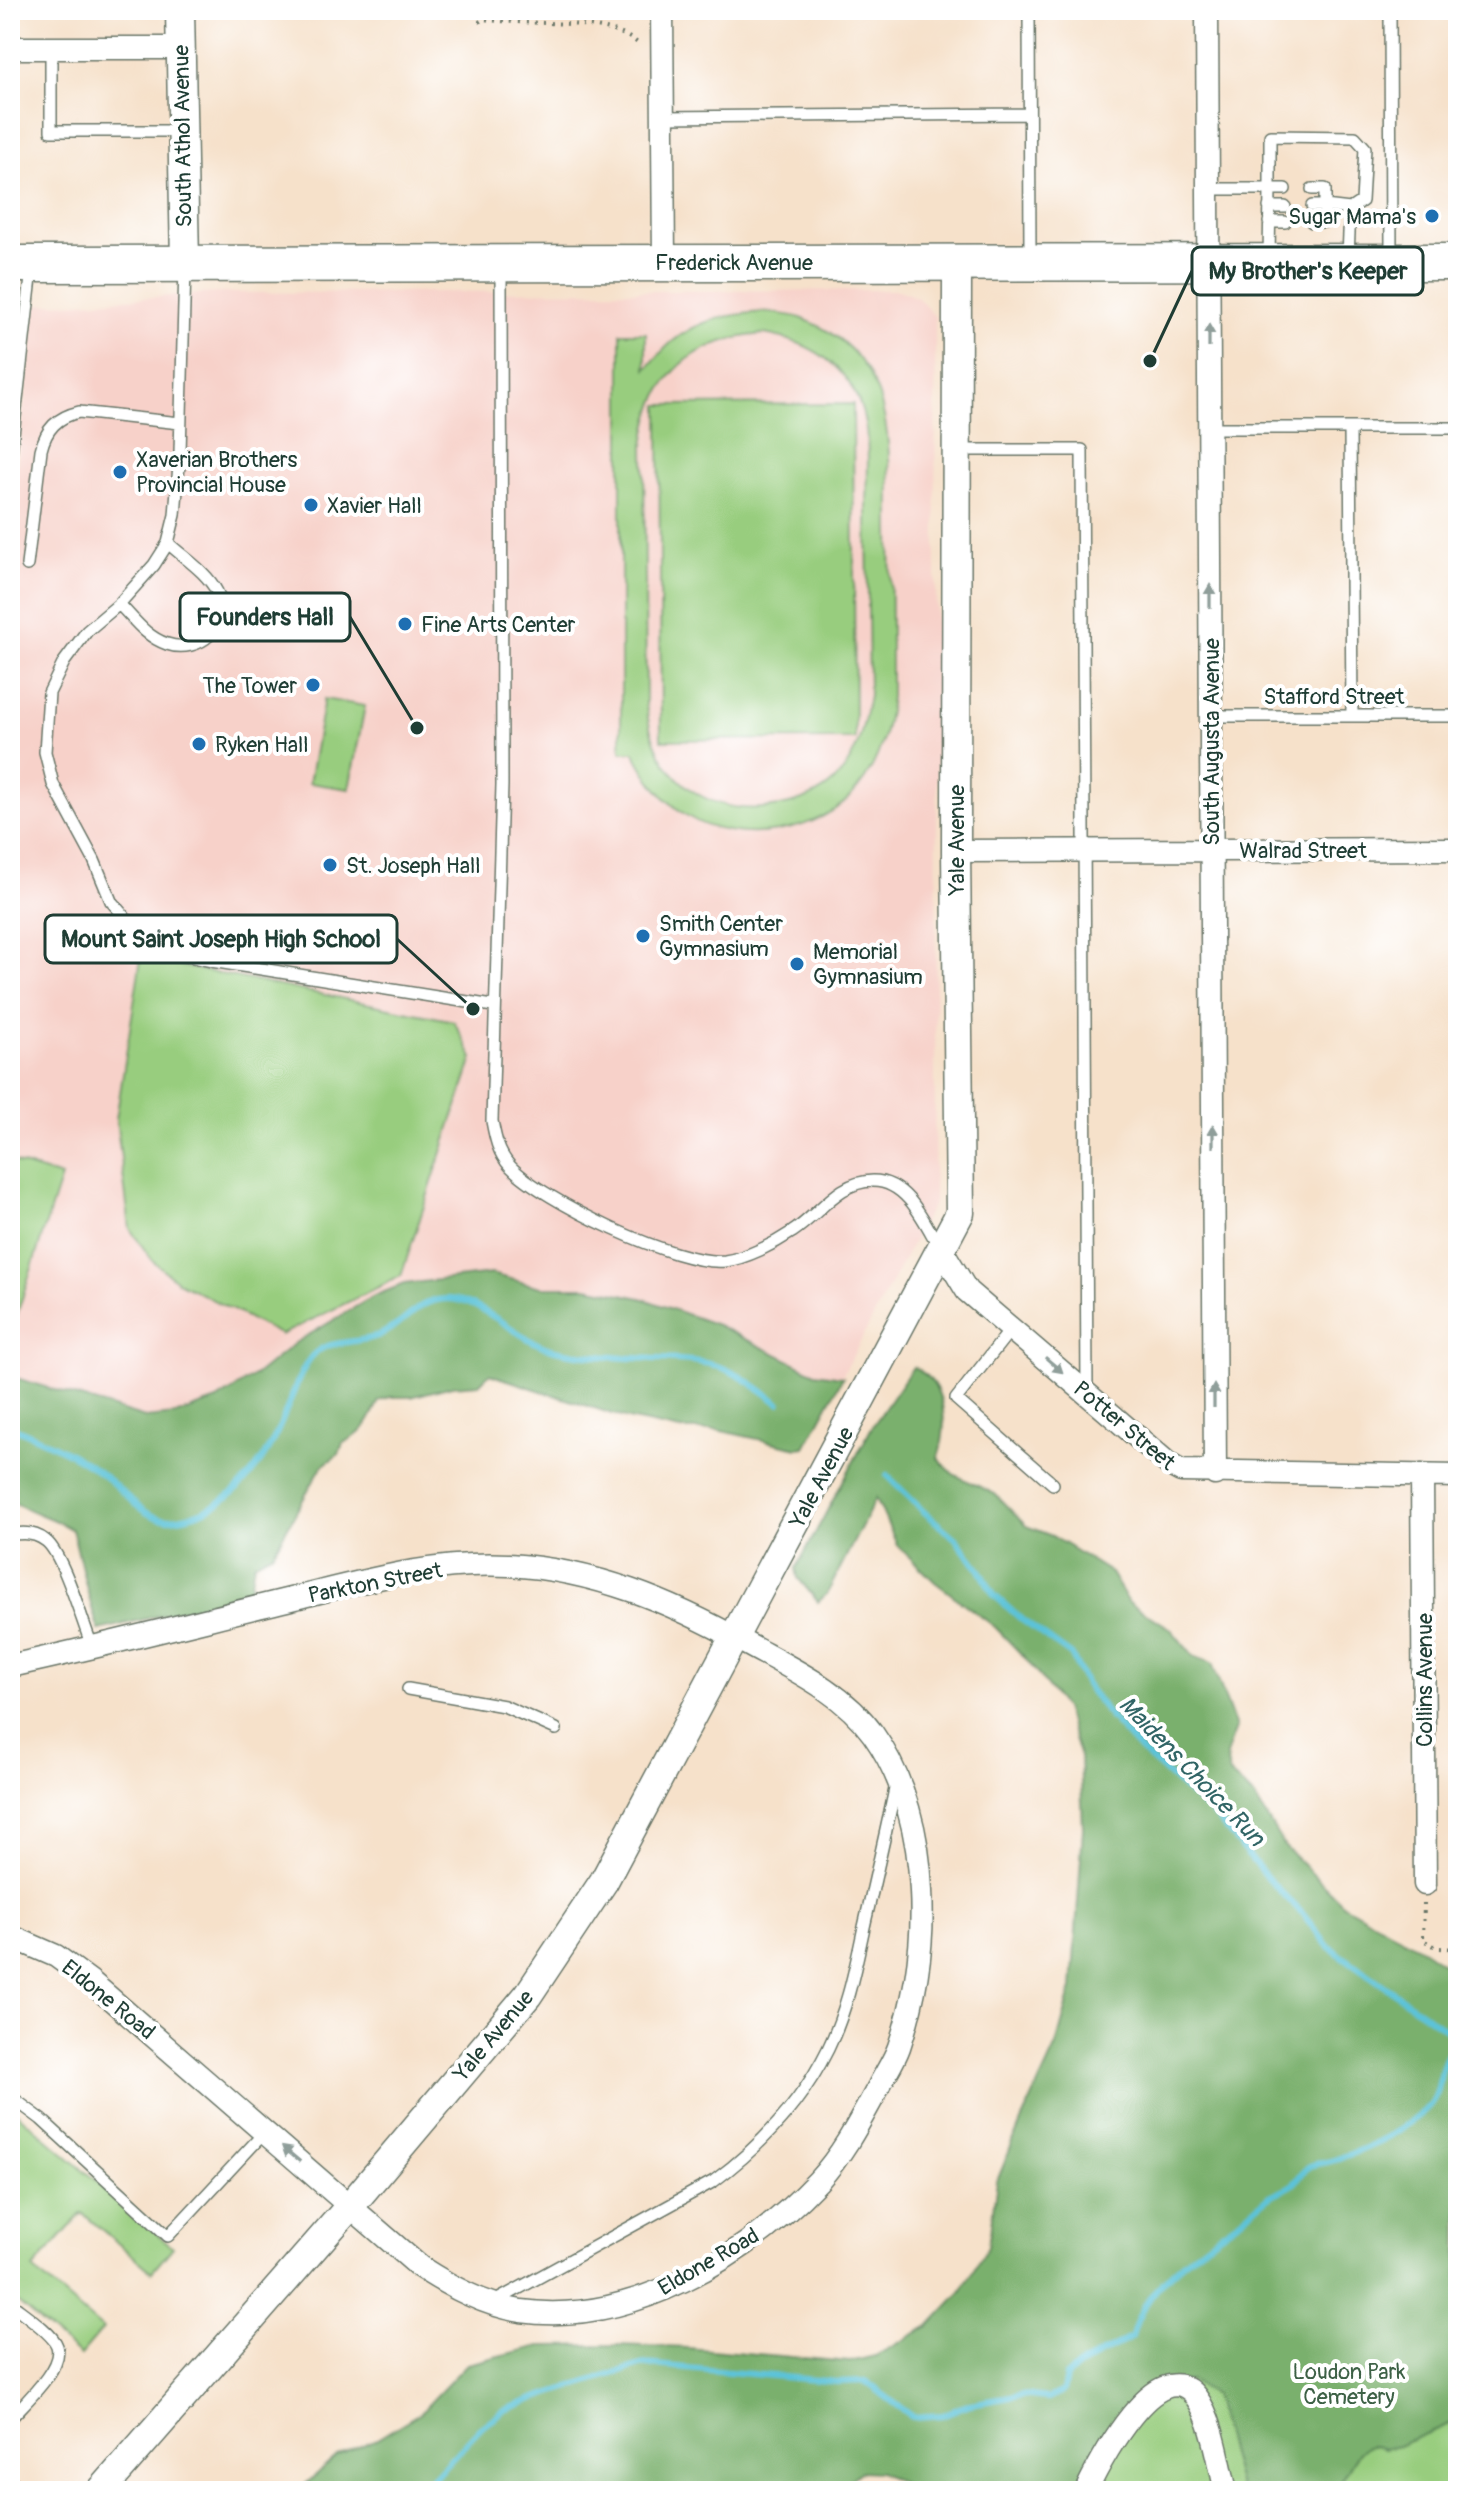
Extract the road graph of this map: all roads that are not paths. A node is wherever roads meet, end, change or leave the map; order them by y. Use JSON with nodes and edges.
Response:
{"nodes":[{"id":1,"x":180,"y":10,"type":"edge"},
{"id":2,"x":662,"y":10,"type":"edge"},
{"id":3,"x":1029,"y":10,"type":"edge"},
{"id":4,"x":1207,"y":10,"type":"edge"},
{"id":5,"x":1390,"y":10,"type":"edge"},
{"id":6,"x":10,"y":48,"type":"edge"},
{"id":7,"x":51,"y":48,"type":"junction"},
{"id":8,"x":181,"y":48,"type":"junction"},
{"id":9,"x":1029,"y":114,"type":"junction"},
{"id":10,"x":663,"y":117,"type":"junction"},
{"id":11,"x":182,"y":131,"type":"junction"},
{"id":12,"x":1208,"y":189,"type":"junction"},
{"id":13,"x":1270,"y":189,"type":"junction"},
{"id":14,"x":1285,"y":189,"type":"dead end"},
{"id":15,"x":1312,"y":189,"type":"dead end"},
{"id":16,"x":1319,"y":206,"type":"junction"},
{"id":17,"x":1269,"y":207,"type":"junction"},
{"id":18,"x":1285,"y":207,"type":"dead end"},
{"id":19,"x":1350,"y":209,"type":"junction"},
{"id":20,"x":1269,"y":222,"type":"junction"},
{"id":21,"x":1285,"y":222,"type":"dead end"},
{"id":22,"x":1312,"y":222,"type":"dead end"},
{"id":23,"x":957,"y":261,"type":"junction"},
{"id":24,"x":1209,"y":261,"type":"junction"},
{"id":25,"x":185,"y":262,"type":"junction"},
{"id":26,"x":501,"y":262,"type":"junction"},
{"id":27,"x":664,"y":262,"type":"junction"},
{"id":28,"x":1030,"y":262,"type":"junction"},
{"id":29,"x":1269,"y":262,"type":"junction"},
{"id":30,"x":1348,"y":262,"type":"junction"},
{"id":31,"x":1391,"y":262,"type":"junction"},
{"id":32,"x":1458,"y":262,"type":"edge"},
{"id":33,"x":21,"y":264,"type":"edge"},
{"id":34,"x":180,"y":423,"type":"junction"},
{"id":35,"x":1209,"y":428,"type":"junction"},
{"id":36,"x":1350,"y":428,"type":"junction"},
{"id":37,"x":1458,"y":428,"type":"edge"},
{"id":38,"x":957,"y":450,"type":"junction"},
{"id":39,"x":10,"y":461,"type":"edge"},
{"id":40,"x":168,"y":543,"type":"junction"},
{"id":41,"x":27,"y":565,"type":"dead end"},
{"id":42,"x":119,"y":604,"type":"junction"},
{"id":43,"x":1211,"y":716,"type":"junction"},
{"id":44,"x":1352,"y":716,"type":"junction"},
{"id":45,"x":1458,"y":716,"type":"edge"},
{"id":46,"x":1458,"y":849,"type":"edge"},
{"id":47,"x":1212,"y":850,"type":"junction"},
{"id":48,"x":956,"y":851,"type":"junction"},
{"id":49,"x":1084,"y":851,"type":"junction"},
{"id":50,"x":493,"y":1006,"type":"junction"},
{"id":51,"x":942,"y":1250,"type":"junction"},
{"id":52,"x":1011,"y":1329,"type":"junction"},
{"id":53,"x":1087,"y":1394,"type":"junction"},
{"id":54,"x":1215,"y":1474,"type":"junction"},
{"id":55,"x":1422,"y":1475,"type":"junction"},
{"id":56,"x":1458,"y":1476,"type":"edge"},
{"id":57,"x":1053,"y":1484,"type":"dead end"},
{"id":58,"x":10,"y":1535,"type":"edge"},
{"id":59,"x":734,"y":1637,"type":"junction"},
{"id":60,"x":92,"y":1646,"type":"junction"},
{"id":61,"x":10,"y":1666,"type":"edge"},
{"id":62,"x":408,"y":1689,"type":"dead end"},
{"id":63,"x":556,"y":1729,"type":"dead end"},
{"id":64,"x":897,"y":1780,"type":"junction"},
{"id":65,"x":1425,"y":1884,"type":"road end"},
{"id":66,"x":10,"y":1936,"type":"edge"},
{"id":67,"x":10,"y":2096,"type":"edge"},
{"id":68,"x":265,"y":2132,"type":"junction"},
{"id":69,"x":351,"y":2205,"type":"junction"},
{"id":70,"x":10,"y":2303,"type":"edge"},
{"id":71,"x":491,"y":2303,"type":"junction"},
{"id":72,"x":10,"y":2419,"type":"edge"},
{"id":73,"x":10,"y":2487,"type":"edge"},
{"id":74,"x":15,"y":2491,"type":"edge"},
{"id":75,"x":101,"y":2491,"type":"edge"},
{"id":76,"x":1086,"y":2491,"type":"edge"},
{"id":77,"x":1226,"y":2491,"type":"edge"}],
"edges":[{"from":1,"to":8,"type":"street","name":"South Athol Avenue"},
{"from":2,"to":10,"type":"street"},
{"from":3,"to":9,"type":"lane"},
{"from":4,"to":12,"type":"street","name":"South Augusta Avenue"},
{"from":5,"to":31,"type":"lane"},
{"from":6,"to":7,"type":"street"},
{"from":7,"to":8,"type":"street"},
{"from":7,"to":11,"type":"lane"},
{"from":8,"to":11,"type":"street","name":"South Athol Avenue"},
{"from":9,"to":10,"type":"lane"},
{"from":9,"to":28,"type":"lane"},
{"from":10,"to":27,"type":"street"},
{"from":11,"to":25,"type":"street","name":"South Athol Avenue"},
{"from":12,"to":13,"type":"lane"},
{"from":12,"to":24,"type":"street","name":"South Augusta Avenue"},
{"from":13,"to":14,"type":"lane"},
{"from":13,"to":17,"type":"lane"},
{"from":13,"to":19,"type":"lane"},
{"from":15,"to":16,"type":"lane"},
{"from":16,"to":19,"type":"lane"},
{"from":16,"to":22,"type":"lane"},
{"from":17,"to":18,"type":"lane"},
{"from":17,"to":20,"type":"lane"},
{"from":19,"to":30,"type":"lane"},
{"from":20,"to":21,"type":"lane"},
{"from":20,"to":29,"type":"lane"},
{"from":23,"to":27,"type":"main road","name":"Frederick Avenue"},
{"from":23,"to":28,"type":"main road","name":"Frederick Avenue"},
{"from":23,"to":38,"type":"street","name":"Yale Avenue"},
{"from":24,"to":28,"type":"main road","name":"Frederick Avenue"},
{"from":24,"to":29,"type":"main road","name":"Frederick Avenue"},
{"from":35,"to":24,"type":"street","name":"South Augusta Avenue","one_way":true},
{"from":25,"to":26,"type":"main road","name":"Frederick Avenue"},
{"from":25,"to":33,"type":"main road","name":"Frederick Avenue"},
{"from":25,"to":34,"type":"lane"},
{"from":26,"to":27,"type":"main road","name":"Frederick Avenue"},
{"from":26,"to":50,"type":"lane"},
{"from":29,"to":30,"type":"main road","name":"Frederick Avenue"},
{"from":30,"to":31,"type":"main road","name":"Frederick Avenue"},
{"from":31,"to":32,"type":"main road","name":"Frederick Avenue"},
{"from":33,"to":39,"type":"lane"},
{"from":34,"to":40,"type":"lane"},
{"from":34,"to":41,"type":"lane"},
{"from":35,"to":36,"type":"lane"},
{"from":43,"to":35,"type":"street","name":"South Augusta Avenue","one_way":true},
{"from":36,"to":37,"type":"lane"},
{"from":36,"to":44,"type":"lane"},
{"from":38,"to":48,"type":"street","name":"Yale Avenue"},
{"from":38,"to":49,"type":"lane"},
{"from":40,"to":42,"type":"lane"},
{"from":40,"to":42,"type":"lane"},
{"from":42,"to":50,"type":"lane"},
{"from":43,"to":44,"type":"lane","name":"Stafford Street"},
{"from":43,"to":47,"type":"street","name":"South Augusta Avenue"},
{"from":44,"to":45,"type":"lane","name":"Stafford Street"},
{"from":46,"to":47,"type":"street","name":"Walrad Street"},
{"from":47,"to":49,"type":"street","name":"Walrad Street"},
{"from":54,"to":47,"type":"street","name":"South Augusta Avenue","one_way":true},
{"from":48,"to":49,"type":"street","name":"Walrad Street"},
{"from":48,"to":51,"type":"street","name":"Yale Avenue"},
{"from":49,"to":53,"type":"lane"},
{"from":50,"to":51,"type":"lane"},
{"from":51,"to":52,"type":"street","name":"Potter Street"},
{"from":51,"to":59,"type":"street","name":"Yale Avenue"},
{"from":52,"to":53,"type":"street","name":"Potter Street","one_way":true},
{"from":52,"to":57,"type":"lane"},
{"from":53,"to":54,"type":"street","name":"Potter Street"},
{"from":54,"to":55,"type":"street","name":"Potter Street"},
{"from":55,"to":56,"type":"street","name":"Potter Street"},
{"from":55,"to":65,"type":"street","name":"Collins Avenue"},
{"from":58,"to":60,"type":"lane"},
{"from":59,"to":60,"type":"street","name":"Parkton Street"},
{"from":59,"to":64,"type":"street","name":"Eldone Road"},
{"from":59,"to":69,"type":"street","name":"Yale Avenue"},
{"from":60,"to":61,"type":"street","name":"Parkton Street"},
{"from":62,"to":63,"type":"lane"},
{"from":64,"to":71,"type":"lane"},
{"from":64,"to":71,"type":"street","name":"Eldone Road"},
{"from":66,"to":68,"type":"street","name":"Eldone Road"},
{"from":67,"to":68,"type":"lane"},
{"from":69,"to":68,"type":"street","name":"Eldone Road","one_way":true},
{"from":69,"to":71,"type":"street","name":"Eldone Road"},
{"from":69,"to":75,"type":"street","name":"Yale Avenue"},
{"from":70,"to":72,"type":"lane"},
{"from":73,"to":74,"type":"street"},
{"from":76,"to":77,"type":"street"}]}
